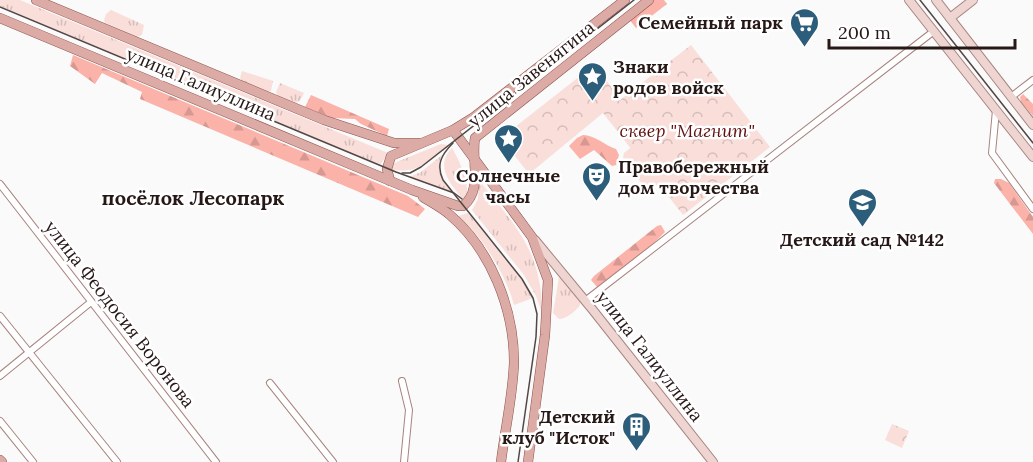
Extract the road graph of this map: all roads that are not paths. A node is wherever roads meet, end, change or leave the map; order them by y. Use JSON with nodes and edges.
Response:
{"nodes":[{"id":1,"x":36,"y":0,"type":"edge"},
{"id":2,"x":625,"y":0,"type":"edge"},
{"id":3,"x":650,"y":0,"type":"edge"},
{"id":4,"x":909,"y":0,"type":"edge"},
{"id":5,"x":936,"y":0,"type":"edge"},
{"id":6,"x":974,"y":0,"type":"edge"},
{"id":7,"x":0,"y":18,"type":"edge"},
{"id":8,"x":950,"y":18,"type":"junction"},
{"id":9,"x":934,"y":31,"type":"junction"},
{"id":10,"x":1033,"y":80,"type":"edge"},
{"id":11,"x":1011,"y":97,"type":"junction"},
{"id":12,"x":996,"y":110,"type":"junction"},
{"id":13,"x":1033,"y":125,"type":"edge"},
{"id":14,"x":453,"y":130,"type":"junction"},
{"id":15,"x":420,"y":143,"type":"junction"},
{"id":16,"x":473,"y":157,"type":"junction"},
{"id":17,"x":1033,"y":157,"type":"edge"},
{"id":18,"x":390,"y":181,"type":"junction"},
{"id":19,"x":0,"y":184,"type":"edge"},
{"id":20,"x":412,"y":190,"type":"junction"},
{"id":21,"x":1033,"y":209,"type":"edge"},
{"id":22,"x":532,"y":237,"type":"junction"},
{"id":23,"x":560,"y":270,"type":"junction"},
{"id":24,"x":548,"y":280,"type":"junction"},
{"id":25,"x":585,"y":301,"type":"junction"},
{"id":26,"x":91,"y":302,"type":"junction"},
{"id":27,"x":0,"y":316,"type":"edge"},
{"id":28,"x":28,"y":352,"type":"junction"},
{"id":29,"x":0,"y":376,"type":"edge"},
{"id":30,"x":402,"y":381,"type":"dead end"},
{"id":31,"x":270,"y":383,"type":"dead end"},
{"id":32,"x":0,"y":421,"type":"edge"},
{"id":33,"x":33,"y":462,"type":"edge"},
{"id":34,"x":117,"y":462,"type":"edge"},
{"id":35,"x":216,"y":462,"type":"edge"},
{"id":36,"x":333,"y":462,"type":"edge"},
{"id":37,"x":404,"y":462,"type":"edge"},
{"id":38,"x":501,"y":462,"type":"edge"},
{"id":39,"x":528,"y":462,"type":"edge"},
{"id":40,"x":713,"y":462,"type":"edge"}],
"edges":[{"from":1,"to":15,"type":"main road","name":"улица Галиуллина"},
{"from":2,"to":14,"type":"main road","name":"улица Завенягина"},
{"from":3,"to":16,"type":"main road","name":"улица Завенягина"},
{"from":4,"to":9,"type":"main road"},
{"from":5,"to":8,"type":"main road"},
{"from":6,"to":8,"type":"main road"},
{"from":7,"to":18,"type":"main road","name":"улица Галиуллина"},
{"from":8,"to":11,"type":"main road"},
{"from":9,"to":12,"type":"main road"},
{"from":9,"to":25,"type":"street"},
{"from":10,"to":11,"type":"street"},
{"from":11,"to":13,"type":"main road"},
{"from":12,"to":17,"type":"main road"},
{"from":12,"to":21,"type":"street"},
{"from":14,"to":15,"type":"main road","name":"улица Галиуллина"},
{"from":14,"to":16,"type":"main road","name":"улица Галиуллина"},
{"from":15,"to":18,"type":"main road","name":"улица Галиуллина"},
{"from":16,"to":20,"type":"main road","name":"улица Галиуллина"},
{"from":16,"to":22,"type":"main road","name":"улица Галиуллина"},
{"from":18,"to":20,"type":"main road","name":"улица Галиуллина"},
{"from":19,"to":26,"type":"street","name":"улица Феодосия Воронова"},
{"from":20,"to":38,"type":"main road"},
{"from":22,"to":23,"type":"main road","name":"улица Галиуллина"},
{"from":22,"to":24,"type":"main road"},
{"from":23,"to":24,"type":"main road"},
{"from":23,"to":25,"type":"main road","name":"улица Галиуллина"},
{"from":24,"to":39,"type":"main road"},
{"from":25,"to":40,"type":"main road","name":"улица Галиуллина"},
{"from":26,"to":28,"type":"street"},
{"from":26,"to":35,"type":"street","name":"улица Феодосия Воронова"},
{"from":27,"to":28,"type":"street"},
{"from":28,"to":29,"type":"street"},
{"from":28,"to":34,"type":"street"},
{"from":30,"to":37,"type":"street"},
{"from":31,"to":36,"type":"street"},
{"from":32,"to":33,"type":"street"}]}
